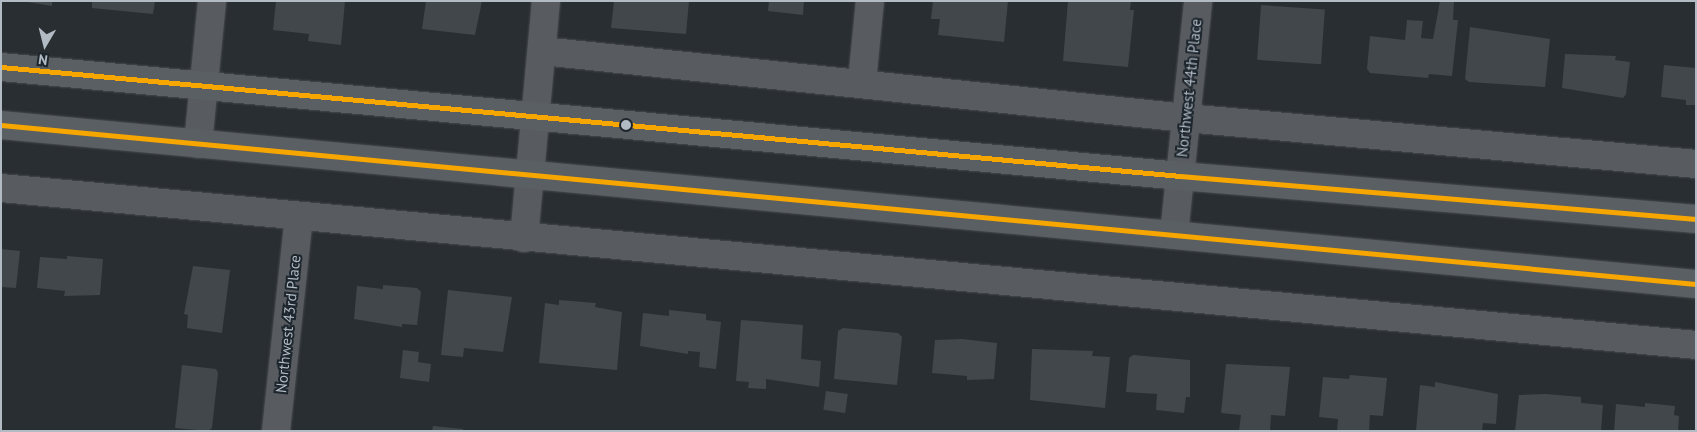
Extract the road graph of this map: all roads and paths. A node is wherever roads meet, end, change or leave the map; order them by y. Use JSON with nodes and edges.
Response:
{"nodes":[{"id":1,"x":212,"y":1,"type":"edge"},
{"id":2,"x":546,"y":1,"type":"edge"},
{"id":3,"x":870,"y":1,"type":"edge"},
{"id":4,"x":1198,"y":1,"type":"edge"},
{"id":5,"x":542,"y":51,"type":"junction"},
{"id":6,"x":1,"y":67,"type":"edge"},
{"id":7,"x":862,"y":82,"type":"junction"},
{"id":8,"x":204,"y":86,"type":"junction"},
{"id":9,"x":535,"y":116,"type":"junction"},
{"id":10,"x":1186,"y":118,"type":"junction"},
{"id":11,"x":1,"y":125,"type":"edge"},
{"id":12,"x":198,"y":144,"type":"junction"},
{"id":13,"x":1696,"y":164,"type":"edge"},
{"id":14,"x":529,"y":176,"type":"junction"},
{"id":15,"x":1180,"y":176,"type":"junction"},
{"id":16,"x":1,"y":188,"type":"edge"},
{"id":17,"x":299,"y":216,"type":"junction"},
{"id":18,"x":1696,"y":219,"type":"edge"},
{"id":19,"x":1174,"y":235,"type":"junction"},
{"id":20,"x":524,"y":238,"type":"junction"},
{"id":21,"x":1696,"y":284,"type":"edge"},
{"id":22,"x":1696,"y":345,"type":"edge"},
{"id":23,"x":276,"y":431,"type":"edge"}],
"edges":[{"from":1,"to":8,"type":"street"},
{"from":2,"to":5,"type":"street"},
{"from":3,"to":7,"type":"street"},
{"from":4,"to":10,"type":"street","name":"Northwest 44th Place"},
{"from":5,"to":7,"type":"street"},
{"from":5,"to":9,"type":"street"},
{"from":6,"to":8,"type":"main road"},
{"from":7,"to":10,"type":"street"},
{"from":8,"to":9,"type":"main road"},
{"from":8,"to":12,"type":"street"},
{"from":9,"to":14,"type":"street"},
{"from":9,"to":15,"type":"main road"},
{"from":10,"to":13,"type":"street"},
{"from":10,"to":15,"type":"street","name":"Northwest 44th Place"},
{"from":11,"to":12,"type":"main road"},
{"from":12,"to":14,"type":"main road"},
{"from":14,"to":19,"type":"main road"},
{"from":14,"to":20,"type":"street"},
{"from":15,"to":18,"type":"main road"},
{"from":15,"to":19,"type":"street","name":"Northwest 44th Place"},
{"from":16,"to":17,"type":"street"},
{"from":17,"to":20,"type":"street"},
{"from":17,"to":23,"type":"street","name":"Northwest 43rd Place"},
{"from":19,"to":21,"type":"main road"},
{"from":20,"to":22,"type":"street"}]}
